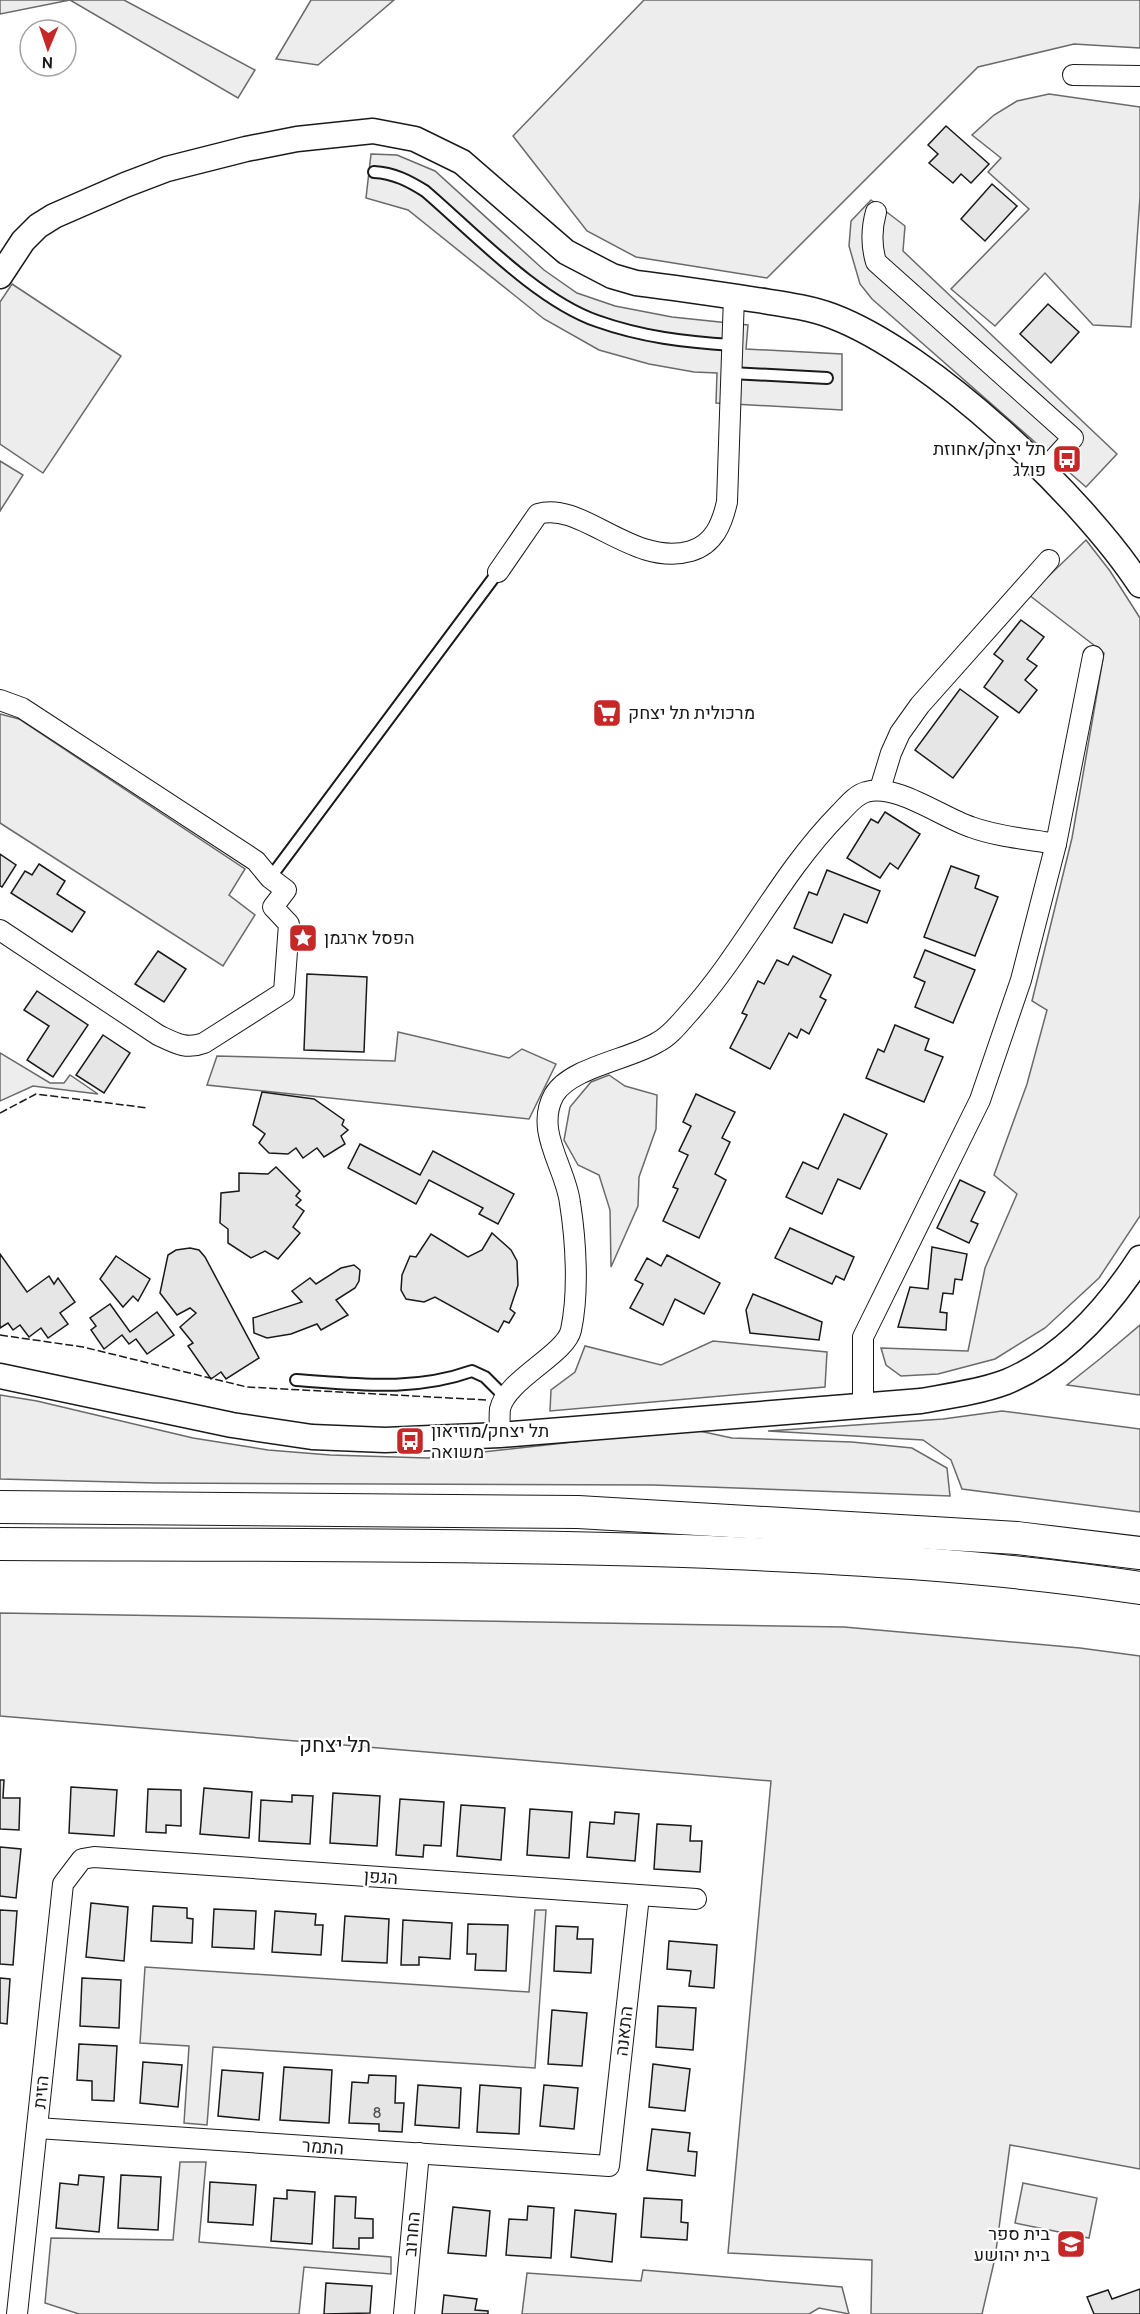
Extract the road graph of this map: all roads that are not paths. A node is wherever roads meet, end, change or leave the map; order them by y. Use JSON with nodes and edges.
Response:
{"nodes":[{"id":1,"x":1073,"y":75,"type":"dead end"},
{"id":2,"x":1140,"y":76,"type":"edge"},
{"id":3,"x":374,"y":172,"type":"dead end"},
{"id":4,"x":876,"y":212,"type":"dead end"},
{"id":5,"x":0,"y":276,"type":"edge"},
{"id":6,"x":734,"y":296,"type":"junction"},
{"id":7,"x":732,"y":345,"type":"junction"},
{"id":8,"x":731,"y":373,"type":"junction"},
{"id":9,"x":827,"y":378,"type":"dead end"},
{"id":10,"x":1042,"y":472,"type":"junction"},
{"id":11,"x":1049,"y":560,"type":"dead end"},
{"id":12,"x":498,"y":572,"type":"joint"},
{"id":13,"x":1138,"y":573,"type":"edge"},
{"id":14,"x":1093,"y":656,"type":"dead end"},
{"id":15,"x":0,"y":700,"type":"edge"},
{"id":16,"x":880,"y":789,"type":"junction"},
{"id":17,"x":1056,"y":844,"type":"junction"},
{"id":18,"x":270,"y":878,"type":"junction"},
{"id":19,"x":0,"y":930,"type":"edge"},
{"id":20,"x":1140,"y":1258,"type":"edge"},
{"id":21,"x":0,"y":1376,"type":"edge"},
{"id":22,"x":296,"y":1380,"type":"dead end"},
{"id":23,"x":506,"y":1398,"type":"junction"},
{"id":24,"x":863,"y":1405,"type":"junction"},
{"id":25,"x":500,"y":1435,"type":"junction"},
{"id":26,"x":0,"y":1508,"type":"edge"},
{"id":27,"x":0,"y":1544,"type":"edge"},
{"id":28,"x":1140,"y":1553,"type":"edge"},
{"id":29,"x":1140,"y":1588,"type":"edge"},
{"id":30,"x":71,"y":1871,"type":"joint"},
{"id":31,"x":639,"y":1896,"type":"junction"},
{"id":32,"x":696,"y":1899,"type":"dead end"},
{"id":33,"x":37,"y":2128,"type":"junction"},
{"id":34,"x":419,"y":2153,"type":"junction"},
{"id":35,"x":609,"y":2166,"type":"joint"},
{"id":36,"x":17,"y":2314,"type":"edge"},
{"id":37,"x":404,"y":2314,"type":"edge"}],
"edges":[{"from":1,"to":2,"type":"street"},
{"from":3,"to":7,"type":"lane"},
{"from":4,"to":10,"type":"street"},
{"from":5,"to":6,"type":"street"},
{"from":6,"to":7,"type":"street"},
{"from":6,"to":10,"type":"street"},
{"from":7,"to":8,"type":"street"},
{"from":8,"to":9,"type":"lane"},
{"from":8,"to":12,"type":"street"},
{"from":10,"to":13,"type":"street"},
{"from":11,"to":16,"type":"street"},
{"from":12,"to":18,"type":"lane"},
{"from":14,"to":17,"type":"street"},
{"from":15,"to":18,"type":"street"},
{"from":16,"to":17,"type":"street"},
{"from":16,"to":23,"type":"street"},
{"from":17,"to":24,"type":"street"},
{"from":18,"to":19,"type":"street"},
{"from":20,"to":24,"type":"street"},
{"from":21,"to":25,"type":"street"},
{"from":22,"to":23,"type":"lane"},
{"from":23,"to":25,"type":"street"},
{"from":24,"to":25,"type":"street"},
{"from":26,"to":28,"type":"main road"},
{"from":27,"to":29,"type":"main road"},
{"from":30,"to":31,"type":"street","name":"הגפן"},
{"from":30,"to":33,"type":"street","name":"הזית"},
{"from":31,"to":32,"type":"street","name":"הגפן"},
{"from":31,"to":35,"type":"street","name":"התאנה"},
{"from":33,"to":34,"type":"street","name":"התמר"},
{"from":33,"to":36,"type":"street","name":"הזית"},
{"from":34,"to":35,"type":"street","name":"התמר"},
{"from":34,"to":37,"type":"street","name":"החרוב"}]}
